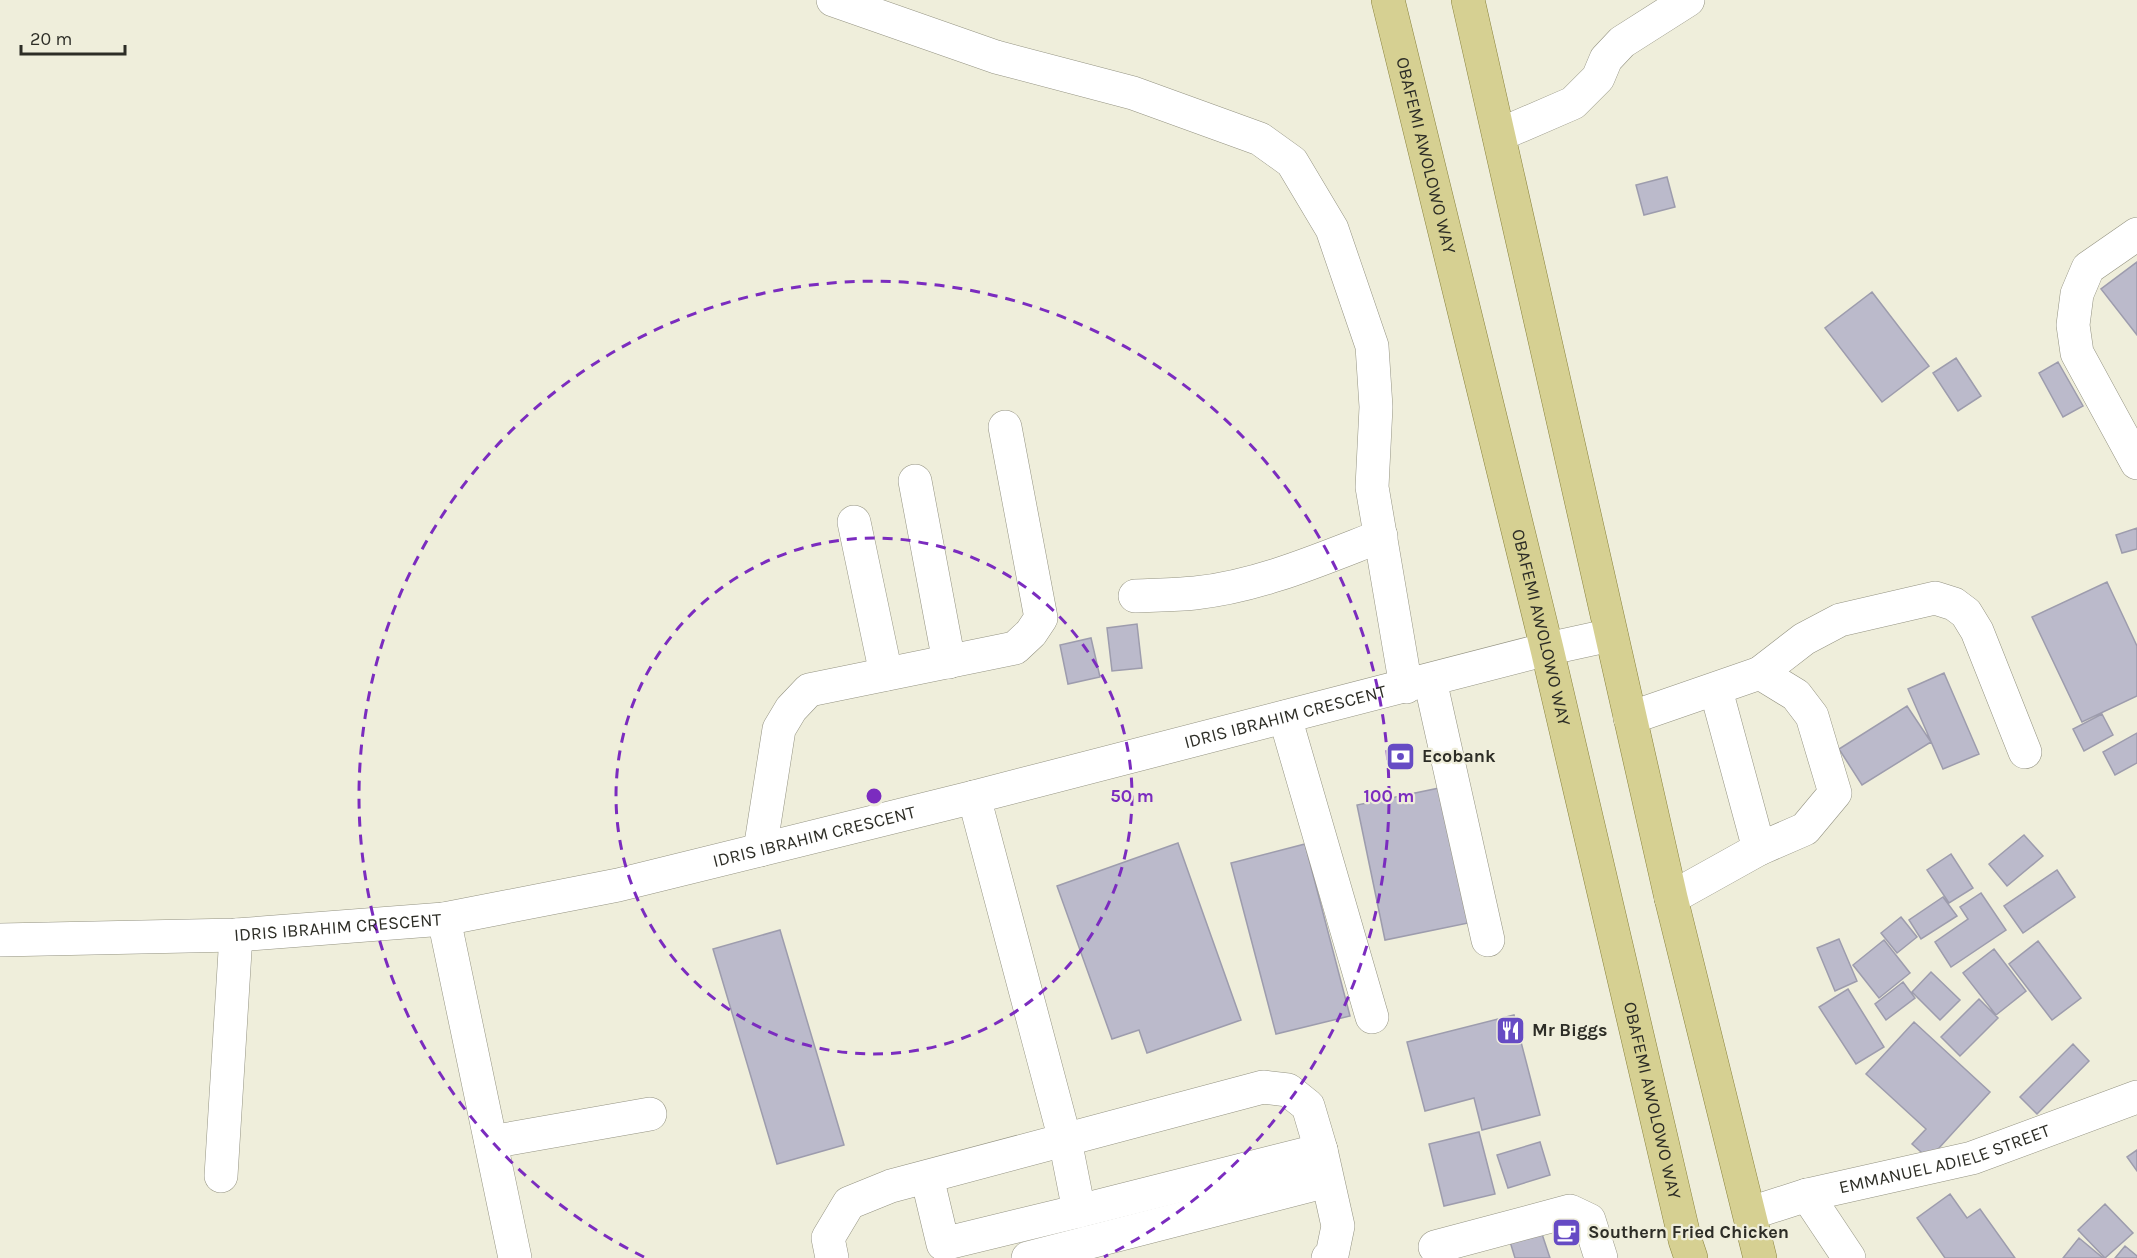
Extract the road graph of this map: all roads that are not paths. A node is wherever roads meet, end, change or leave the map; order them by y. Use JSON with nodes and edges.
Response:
{"nodes":[{"id":1,"x":832,"y":0,"type":"edge"},
{"id":2,"x":1388,"y":0,"type":"edge"},
{"id":3,"x":1468,"y":0,"type":"edge"},
{"id":4,"x":1688,"y":0,"type":"edge"},
{"id":5,"x":1499,"y":135,"type":"junction"},
{"id":6,"x":2137,"y":234,"type":"edge"},
{"id":7,"x":1005,"y":427,"type":"dead end"},
{"id":8,"x":2137,"y":463,"type":"edge"},
{"id":9,"x":915,"y":482,"type":"dead end"},
{"id":10,"x":854,"y":522,"type":"dead end"},
{"id":11,"x":1381,"y":536,"type":"junction"},
{"id":12,"x":1135,"y":596,"type":"dead end"},
{"id":13,"x":1611,"y":635,"type":"junction"},
{"id":14,"x":1547,"y":650,"type":"junction"},
{"id":15,"x":949,"y":662,"type":"junction"},
{"id":16,"x":1760,"y":673,"type":"junction"},
{"id":17,"x":886,"y":675,"type":"junction"},
{"id":18,"x":1418,"y":683,"type":"junction"},
{"id":19,"x":1716,"y":690,"type":"junction"},
{"id":20,"x":1285,"y":717,"type":"junction"},
{"id":21,"x":1630,"y":718,"type":"junction"},
{"id":22,"x":2025,"y":752,"type":"dead end"},
{"id":23,"x":974,"y":797,"type":"junction"},
{"id":24,"x":1759,"y":849,"type":"junction"},
{"id":25,"x":760,"y":850,"type":"junction"},
{"id":26,"x":1671,"y":898,"type":"junction"},
{"id":27,"x":444,"y":918,"type":"junction"},
{"id":28,"x":236,"y":936,"type":"junction"},
{"id":29,"x":0,"y":940,"type":"edge"},
{"id":30,"x":1488,"y":940,"type":"dead end"},
{"id":31,"x":1372,"y":1017,"type":"dead end"},
{"id":32,"x":2137,"y":1097,"type":"edge"},
{"id":33,"x":650,"y":1113,"type":"dead end"},
{"id":34,"x":1065,"y":1140,"type":"junction"},
{"id":35,"x":491,"y":1142,"type":"junction"},
{"id":36,"x":1324,"y":1165,"type":"junction"},
{"id":37,"x":221,"y":1176,"type":"dead end"},
{"id":38,"x":927,"y":1177,"type":"junction"},
{"id":39,"x":1807,"y":1195,"type":"junction"},
{"id":40,"x":1079,"y":1211,"type":"junction"},
{"id":41,"x":1751,"y":1213,"type":"junction"},
{"id":42,"x":1435,"y":1247,"type":"dead end"},
{"id":43,"x":950,"y":1251,"type":"edge"},
{"id":44,"x":515,"y":1258,"type":"edge"},
{"id":45,"x":832,"y":1258,"type":"edge"},
{"id":46,"x":1028,"y":1258,"type":"edge"},
{"id":47,"x":1328,"y":1258,"type":"edge"},
{"id":48,"x":1600,"y":1258,"type":"edge"},
{"id":49,"x":1691,"y":1258,"type":"edge"},
{"id":50,"x":1760,"y":1258,"type":"edge"},
{"id":51,"x":1850,"y":1258,"type":"edge"}],
"edges":[{"from":1,"to":11,"type":"street"},
{"from":2,"to":14,"type":"main road","name":"OBAFEMI AWOLOWO WAY"},
{"from":3,"to":5,"type":"main road"},
{"from":4,"to":5,"type":"street"},
{"from":5,"to":13,"type":"main road"},
{"from":6,"to":8,"type":"street"},
{"from":7,"to":15,"type":"street"},
{"from":9,"to":15,"type":"street"},
{"from":10,"to":17,"type":"street"},
{"from":11,"to":12,"type":"street"},
{"from":11,"to":18,"type":"street"},
{"from":13,"to":14,"type":"street","name":"IDRIS IBRAHIM CRESCENT"},
{"from":13,"to":21,"type":"main road"},
{"from":14,"to":18,"type":"street","name":"IDRIS IBRAHIM CRESCENT"},
{"from":14,"to":49,"type":"main road","name":"OBAFEMI AWOLOWO WAY"},
{"from":15,"to":17,"type":"street"},
{"from":16,"to":19,"type":"street"},
{"from":16,"to":22,"type":"street"},
{"from":16,"to":24,"type":"street"},
{"from":17,"to":25,"type":"street"},
{"from":18,"to":20,"type":"street","name":"IDRIS IBRAHIM CRESCENT"},
{"from":18,"to":30,"type":"street"},
{"from":19,"to":21,"type":"street"},
{"from":19,"to":24,"type":"street"},
{"from":20,"to":23,"type":"street","name":"IDRIS IBRAHIM CRESCENT"},
{"from":20,"to":31,"type":"street"},
{"from":21,"to":26,"type":"main road"},
{"from":23,"to":25,"type":"street","name":"IDRIS IBRAHIM CRESCENT"},
{"from":23,"to":34,"type":"street"},
{"from":24,"to":26,"type":"street"},
{"from":25,"to":27,"type":"street","name":"IDRIS IBRAHIM CRESCENT"},
{"from":26,"to":41,"type":"main road"},
{"from":27,"to":28,"type":"street","name":"IDRIS IBRAHIM CRESCENT"},
{"from":27,"to":35,"type":"street"},
{"from":28,"to":29,"type":"street","name":"IDRIS IBRAHIM CRESCENT"},
{"from":28,"to":37,"type":"street"},
{"from":32,"to":39,"type":"street","name":"EMMANUEL ADIELE STREET"},
{"from":33,"to":35,"type":"street"},
{"from":34,"to":36,"type":"street"},
{"from":34,"to":38,"type":"street"},
{"from":34,"to":40,"type":"street"},
{"from":35,"to":44,"type":"street"},
{"from":36,"to":40,"type":"street"},
{"from":36,"to":46,"type":"street"},
{"from":36,"to":47,"type":"street"},
{"from":38,"to":43,"type":"street"},
{"from":38,"to":45,"type":"street"},
{"from":39,"to":41,"type":"street","name":"EMMANUEL ADIELE STREET"},
{"from":39,"to":51,"type":"street"},
{"from":40,"to":43,"type":"street"},
{"from":41,"to":50,"type":"main road"},
{"from":42,"to":48,"type":"street"}]}
